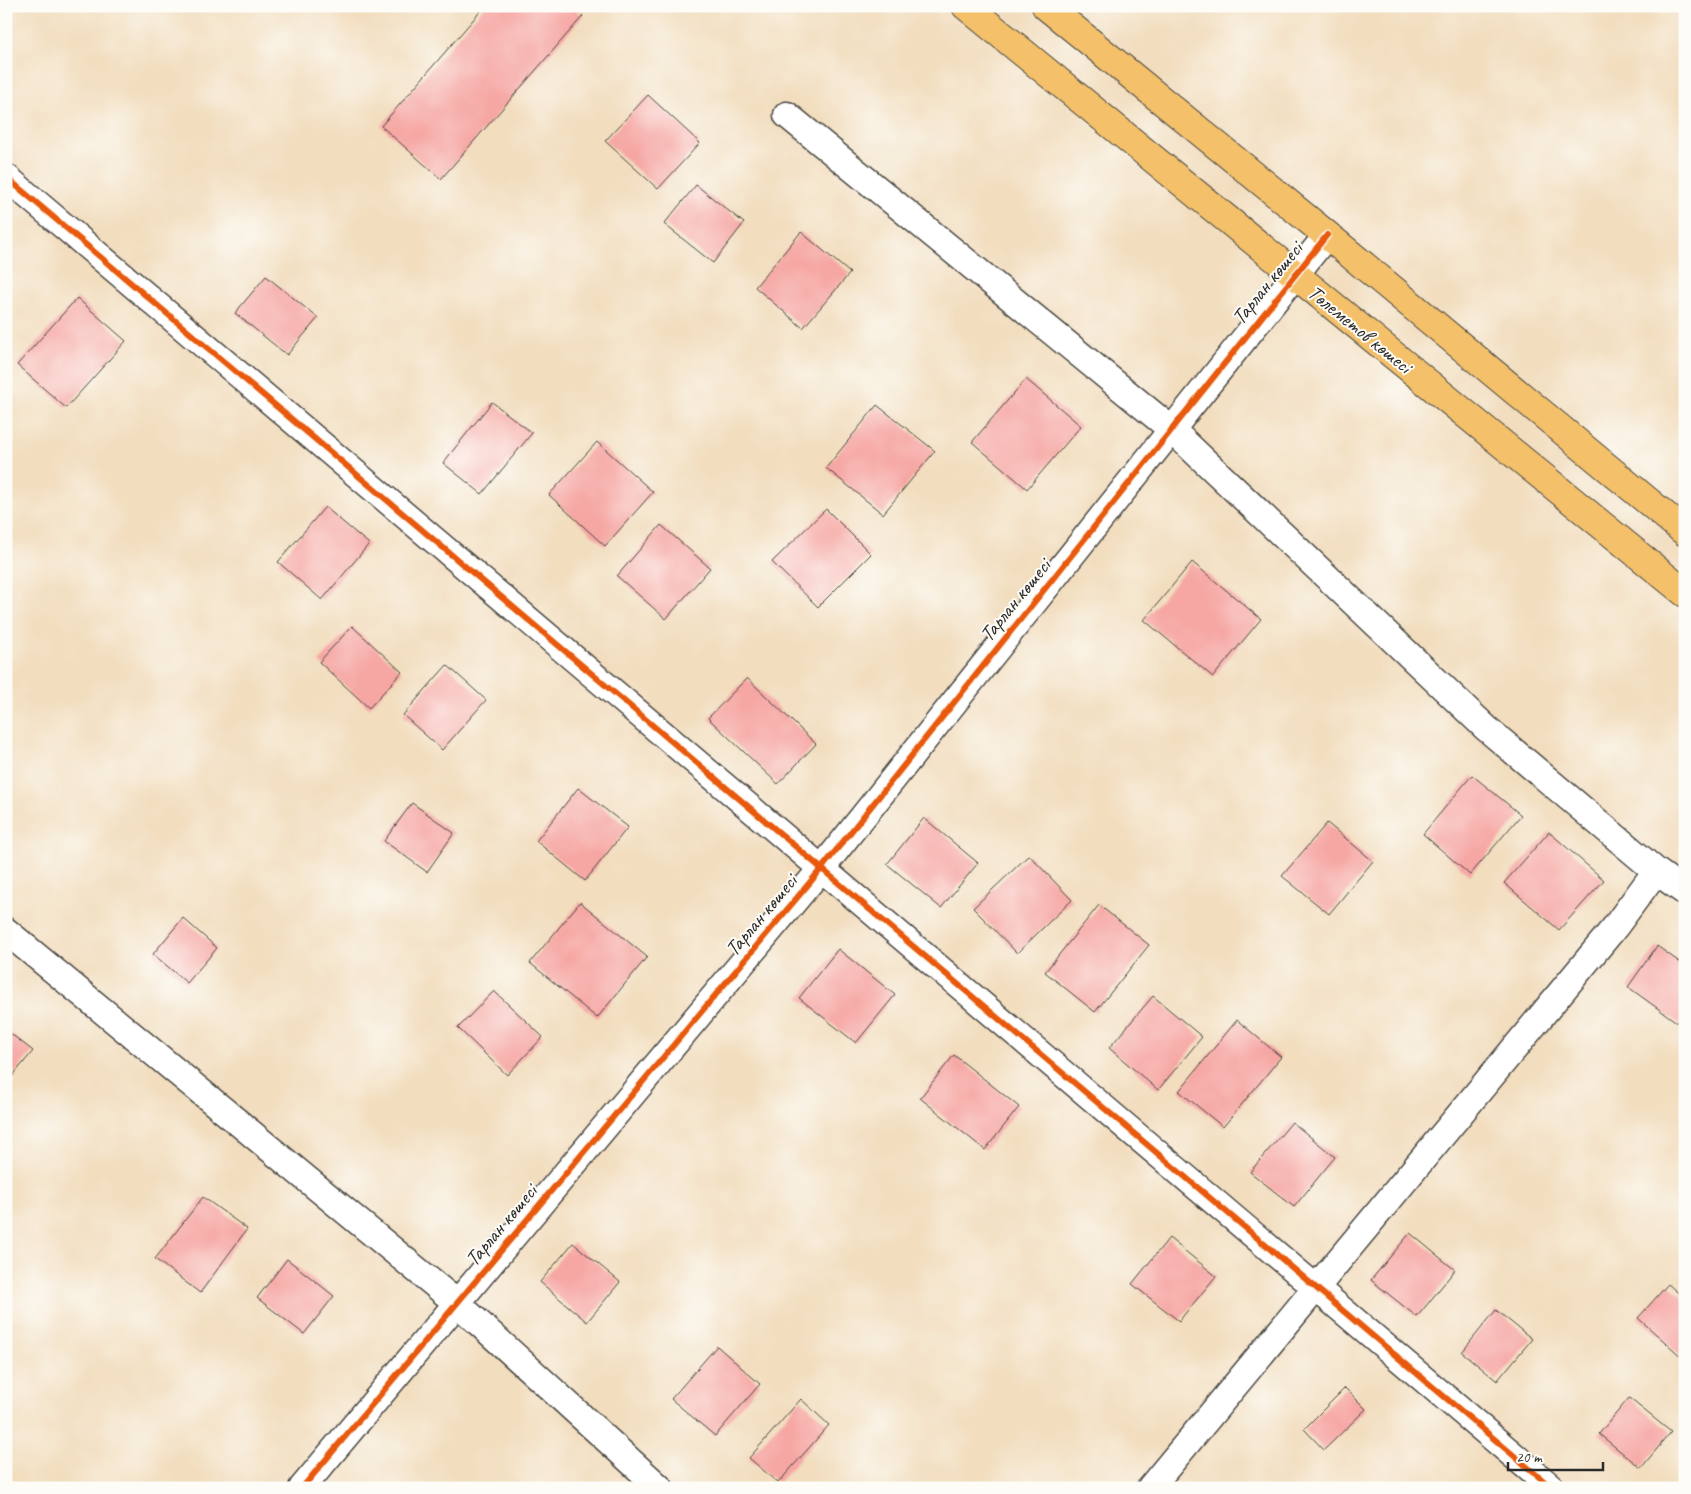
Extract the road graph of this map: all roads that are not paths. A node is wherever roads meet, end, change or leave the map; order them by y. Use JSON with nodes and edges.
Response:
{"nodes":[{"id":1,"x":966,"y":6,"type":"edge"},
{"id":2,"x":1046,"y":6,"type":"edge"},
{"id":3,"x":787,"y":116,"type":"dead end"},
{"id":4,"x":6,"y":177,"type":"edge"},
{"id":5,"x":1326,"y":235,"type":"junction"},
{"id":6,"x":1294,"y":276,"type":"junction"},
{"id":7,"x":1171,"y":429,"type":"junction"},
{"id":8,"x":1685,"y":532,"type":"edge"},
{"id":9,"x":1685,"y":593,"type":"edge"},
{"id":10,"x":822,"y":868,"type":"junction"},
{"id":11,"x":1656,"y":871,"type":"junction"},
{"id":12,"x":1685,"y":892,"type":"edge"},
{"id":13,"x":6,"y":931,"type":"edge"},
{"id":14,"x":1316,"y":1288,"type":"junction"},
{"id":15,"x":457,"y":1303,"type":"junction"},
{"id":16,"x":302,"y":1488,"type":"edge"},
{"id":17,"x":660,"y":1488,"type":"edge"},
{"id":18,"x":1150,"y":1488,"type":"edge"},
{"id":19,"x":1552,"y":1488,"type":"edge"}],
"edges":[{"from":1,"to":6,"type":"main road","name":"Төлеметов көшесі"},
{"from":2,"to":5,"type":"main road"},
{"from":3,"to":7,"type":"street"},
{"from":4,"to":10,"type":"street"},
{"from":5,"to":6,"type":"street","name":"Тарлан көшесі"},
{"from":5,"to":8,"type":"main road"},
{"from":6,"to":7,"type":"street","name":"Тарлан көшесі"},
{"from":6,"to":9,"type":"main road","name":"Төлеметов көшесі"},
{"from":7,"to":10,"type":"street","name":"Тарлан көшесі"},
{"from":7,"to":11,"type":"street"},
{"from":10,"to":14,"type":"street"},
{"from":10,"to":15,"type":"street","name":"Тарлан көшесі"},
{"from":11,"to":12,"type":"street"},
{"from":11,"to":14,"type":"street"},
{"from":13,"to":15,"type":"street"},
{"from":14,"to":18,"type":"street"},
{"from":14,"to":19,"type":"street"},
{"from":15,"to":16,"type":"street","name":"Тарлан көшесі"},
{"from":15,"to":17,"type":"street"}]}
